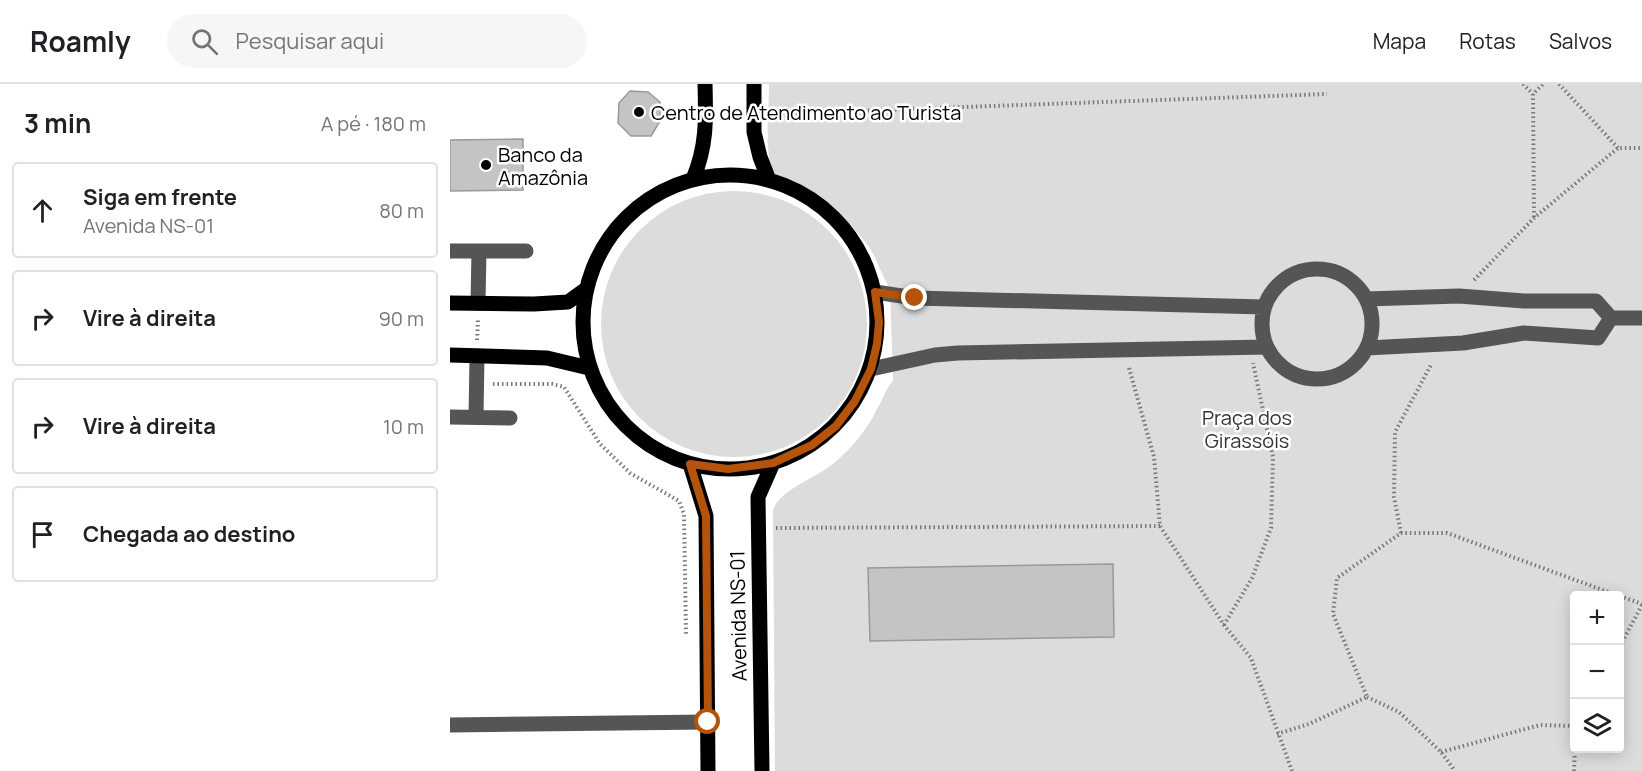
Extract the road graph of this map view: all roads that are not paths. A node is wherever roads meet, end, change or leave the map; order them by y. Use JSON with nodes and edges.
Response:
{"nodes":[{"id":1,"x":705,"y":84,"type":"edge"},
{"id":2,"x":753,"y":84,"type":"edge"},
{"id":3,"x":693,"y":179,"type":"junction"},
{"id":4,"x":769,"y":180,"type":"junction"},
{"id":5,"x":450,"y":250,"type":"edge"},
{"id":6,"x":479,"y":251,"type":"junction"},
{"id":7,"x":526,"y":251,"type":"dead end"},
{"id":8,"x":586,"y":289,"type":"junction"},
{"id":9,"x":875,"y":292,"type":"junction"},
{"id":10,"x":1366,"y":299,"type":"junction"},
{"id":11,"x":450,"y":303,"type":"edge"},
{"id":12,"x":478,"y":303,"type":"junction"},
{"id":13,"x":1264,"y":307,"type":"junction"},
{"id":14,"x":1611,"y":318,"type":"junction"},
{"id":15,"x":1642,"y":318,"type":"edge"},
{"id":16,"x":1267,"y":347,"type":"junction"},
{"id":17,"x":1366,"y":348,"type":"junction"},
{"id":18,"x":450,"y":355,"type":"edge"},
{"id":19,"x":477,"y":356,"type":"junction"},
{"id":20,"x":589,"y":368,"type":"junction"},
{"id":21,"x":871,"y":369,"type":"junction"},
{"id":22,"x":450,"y":417,"type":"edge"},
{"id":23,"x":476,"y":417,"type":"junction"},
{"id":24,"x":510,"y":418,"type":"dead end"},
{"id":25,"x":773,"y":463,"type":"junction"},
{"id":26,"x":690,"y":464,"type":"junction"},
{"id":27,"x":708,"y":722,"type":"junction"},
{"id":28,"x":450,"y":725,"type":"edge"},
{"id":29,"x":708,"y":771,"type":"edge"},
{"id":30,"x":762,"y":771,"type":"edge"}],
"edges":[{"from":1,"to":3,"type":"main road"},
{"from":2,"to":4,"type":"main road"},
{"from":3,"to":4,"type":"main road"},
{"from":3,"to":8,"type":"main road"},
{"from":4,"to":9,"type":"main road"},
{"from":5,"to":6,"type":"street"},
{"from":6,"to":7,"type":"street"},
{"from":6,"to":12,"type":"street"},
{"from":8,"to":12,"type":"main road"},
{"from":8,"to":20,"type":"main road"},
{"from":9,"to":13,"type":"street"},
{"from":9,"to":21,"type":"main road"},
{"from":10,"to":13,"type":"street"},
{"from":10,"to":14,"type":"street"},
{"from":10,"to":17,"type":"street"},
{"from":11,"to":12,"type":"main road"},
{"from":13,"to":16,"type":"street"},
{"from":14,"to":15,"type":"street"},
{"from":14,"to":17,"type":"street"},
{"from":16,"to":17,"type":"street"},
{"from":16,"to":21,"type":"street"},
{"from":18,"to":19,"type":"main road"},
{"from":19,"to":20,"type":"main road"},
{"from":19,"to":23,"type":"street"},
{"from":20,"to":26,"type":"main road"},
{"from":21,"to":25,"type":"main road"},
{"from":22,"to":23,"type":"street"},
{"from":23,"to":24,"type":"street"},
{"from":25,"to":26,"type":"main road"},
{"from":25,"to":30,"type":"main road","name":"Avenida NS-01"},
{"from":26,"to":27,"type":"main road","name":"Avenida NS-01"},
{"from":27,"to":28,"type":"street"},
{"from":27,"to":29,"type":"main road","name":"Avenida NS-01"}]}
